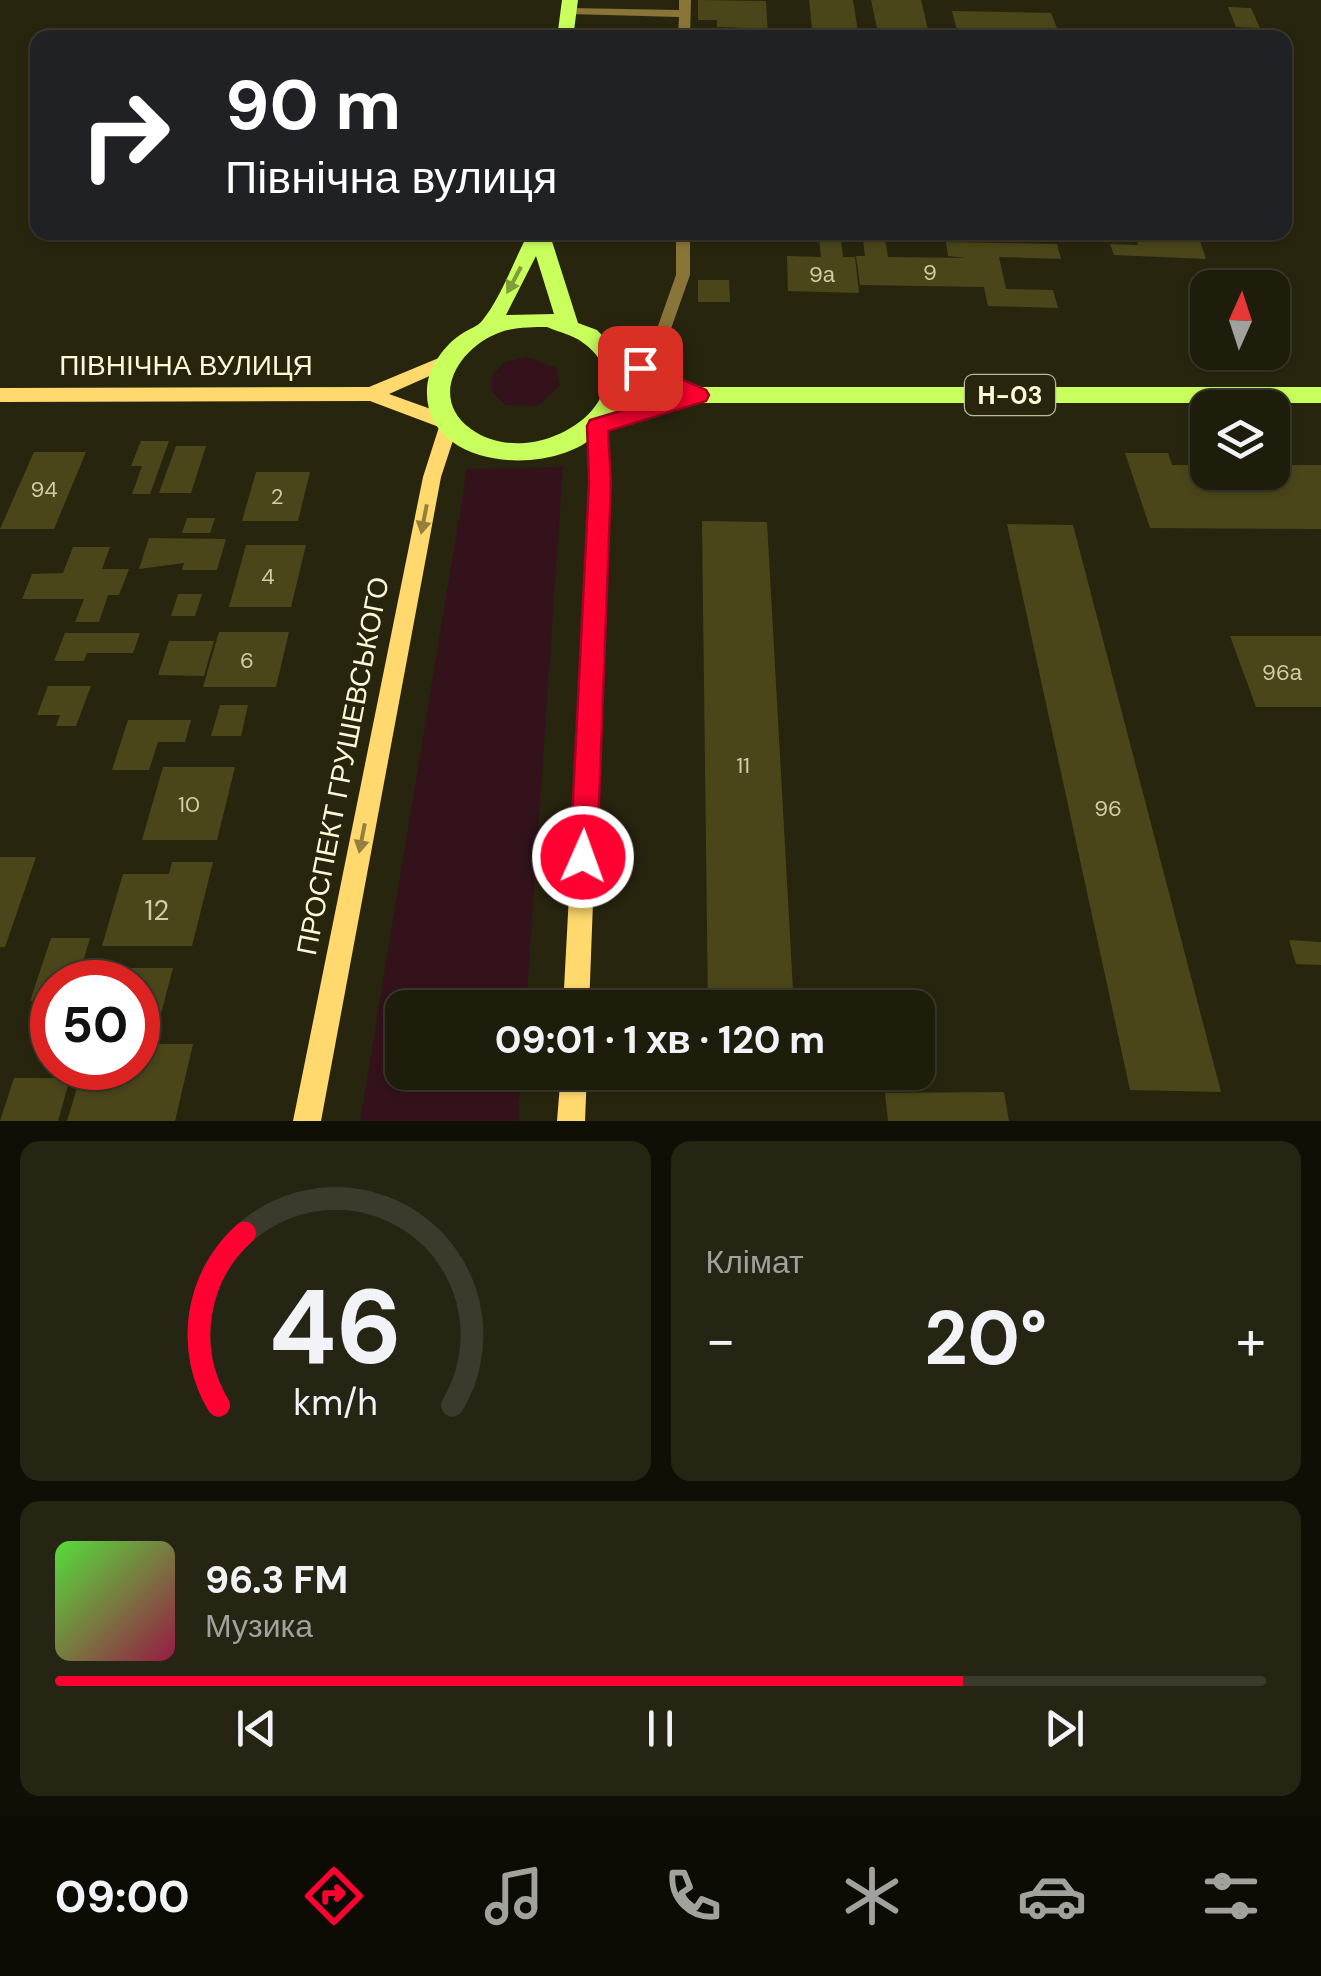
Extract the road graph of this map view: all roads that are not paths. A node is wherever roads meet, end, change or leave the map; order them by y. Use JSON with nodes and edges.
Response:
{"nodes":[{"id":1,"x":570,"y":6,"type":"edge"},
{"id":2,"x":685,"y":7,"type":"edge"},
{"id":3,"x":535,"y":240,"type":"edge"},
{"id":4,"x":542,"y":240,"type":"edge"},
{"id":5,"x":683,"y":240,"type":"edge"},
{"id":6,"x":568,"y":324,"type":"junction"},
{"id":7,"x":489,"y":328,"type":"junction"},
{"id":8,"x":660,"y":340,"type":"dead end"},
{"id":9,"x":610,"y":355,"type":"junction"},
{"id":10,"x":446,"y":361,"type":"junction"},
{"id":11,"x":371,"y":394,"type":"junction"},
{"id":12,"x":0,"y":395,"type":"edge"},
{"id":13,"x":699,"y":395,"type":"junction"},
{"id":14,"x":1321,"y":396,"type":"edge"},
{"id":15,"x":448,"y":423,"type":"junction"},
{"id":16,"x":599,"y":423,"type":"junction"},
{"id":17,"x":577,"y":990,"type":"edge"},
{"id":18,"x":573,"y":1090,"type":"edge"},
{"id":19,"x":307,"y":1121,"type":"edge"},
{"id":20,"x":572,"y":1121,"type":"edge"}],
"edges":[{"from":1,"to":2,"type":"lane"},
{"from":3,"to":7,"type":"main road","one_way":true},
{"from":6,"to":4,"type":"main road","one_way":true},
{"from":5,"to":8,"type":"lane"},
{"from":6,"to":7,"type":"main road"},
{"from":6,"to":9,"type":"main road","number":"Н-03"},
{"from":7,"to":10,"type":"main road"},
{"from":9,"to":13,"type":"main road","number":"Н-03"},
{"from":9,"to":16,"type":"main road"},
{"from":10,"to":11,"type":"main road","name":"ПІВНІЧНА ВУЛИЦЯ"},
{"from":10,"to":15,"type":"main road"},
{"from":11,"to":12,"type":"main road","name":"ПІВНІЧНА ВУЛИЦЯ"},
{"from":11,"to":15,"type":"main road","name":"ПІВНІЧНА ВУЛИЦЯ"},
{"from":13,"to":14,"type":"main road","number":"Н-03"},
{"from":13,"to":16,"type":"main road","number":"Н-03"},
{"from":15,"to":16,"type":"main road","number":"Н-03"},
{"from":15,"to":19,"type":"main road","name":"ПРОСПЕКТ ГРУШЕВСЬКОГО","one_way":true},
{"from":16,"to":17,"type":"main road"},
{"from":18,"to":20,"type":"main road"}]}
